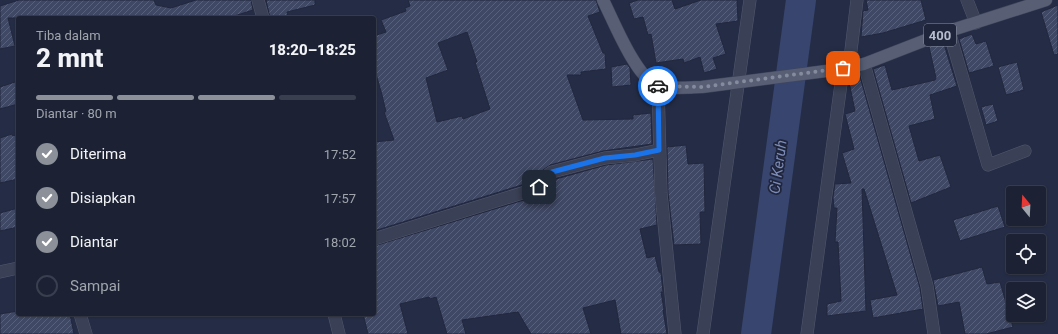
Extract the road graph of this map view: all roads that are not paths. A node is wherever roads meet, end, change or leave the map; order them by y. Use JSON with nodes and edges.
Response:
{"nodes":[{"id":1,"x":258,"y":0,"type":"edge"},
{"id":2,"x":603,"y":0,"type":"edge"},
{"id":3,"x":750,"y":0,"type":"edge"},
{"id":4,"x":857,"y":0,"type":"edge"},
{"id":5,"x":967,"y":0,"type":"edge"},
{"id":6,"x":1046,"y":0,"type":"edge"},
{"id":7,"x":262,"y":16,"type":"edge"},
{"id":8,"x":976,"y":23,"type":"junction"},
{"id":9,"x":949,"y":31,"type":"junction"},
{"id":10,"x":864,"y":64,"type":"junction"},
{"id":11,"x":842,"y":68,"type":"junction"},
{"id":12,"x":739,"y":82,"type":"junction"},
{"id":13,"x":658,"y":85,"type":"junction"},
{"id":14,"x":659,"y":150,"type":"junction"},
{"id":15,"x":1025,"y":151,"type":"dead end"},
{"id":16,"x":376,"y":238,"type":"edge"},
{"id":17,"x":16,"y":268,"type":"edge"},
{"id":18,"x":0,"y":272,"type":"edge"},
{"id":19,"x":81,"y":316,"type":"edge"},
{"id":20,"x":334,"y":316,"type":"edge"},
{"id":21,"x":86,"y":334,"type":"edge"},
{"id":22,"x":339,"y":334,"type":"edge"},
{"id":23,"x":675,"y":334,"type":"edge"},
{"id":24,"x":702,"y":334,"type":"edge"},
{"id":25,"x":807,"y":334,"type":"edge"},
{"id":26,"x":934,"y":334,"type":"edge"}],
"edges":[{"from":1,"to":7,"type":"street"},
{"from":2,"to":13,"type":"main road"},
{"from":3,"to":12,"type":"street"},
{"from":4,"to":11,"type":"street"},
{"from":5,"to":8,"type":"street"},
{"from":6,"to":8,"type":"main road","number":"400"},
{"from":8,"to":9,"type":"main road","number":"400"},
{"from":9,"to":10,"type":"main road","number":"400"},
{"from":9,"to":15,"type":"street"},
{"from":10,"to":11,"type":"main road","number":"400"},
{"from":10,"to":26,"type":"street"},
{"from":11,"to":12,"type":"main road","number":"400"},
{"from":11,"to":25,"type":"street"},
{"from":12,"to":13,"type":"main road","number":"400"},
{"from":12,"to":24,"type":"street"},
{"from":13,"to":14,"type":"street"},
{"from":14,"to":16,"type":"street"},
{"from":14,"to":23,"type":"street"},
{"from":17,"to":18,"type":"street"},
{"from":19,"to":21,"type":"street"},
{"from":20,"to":22,"type":"street"}]}
